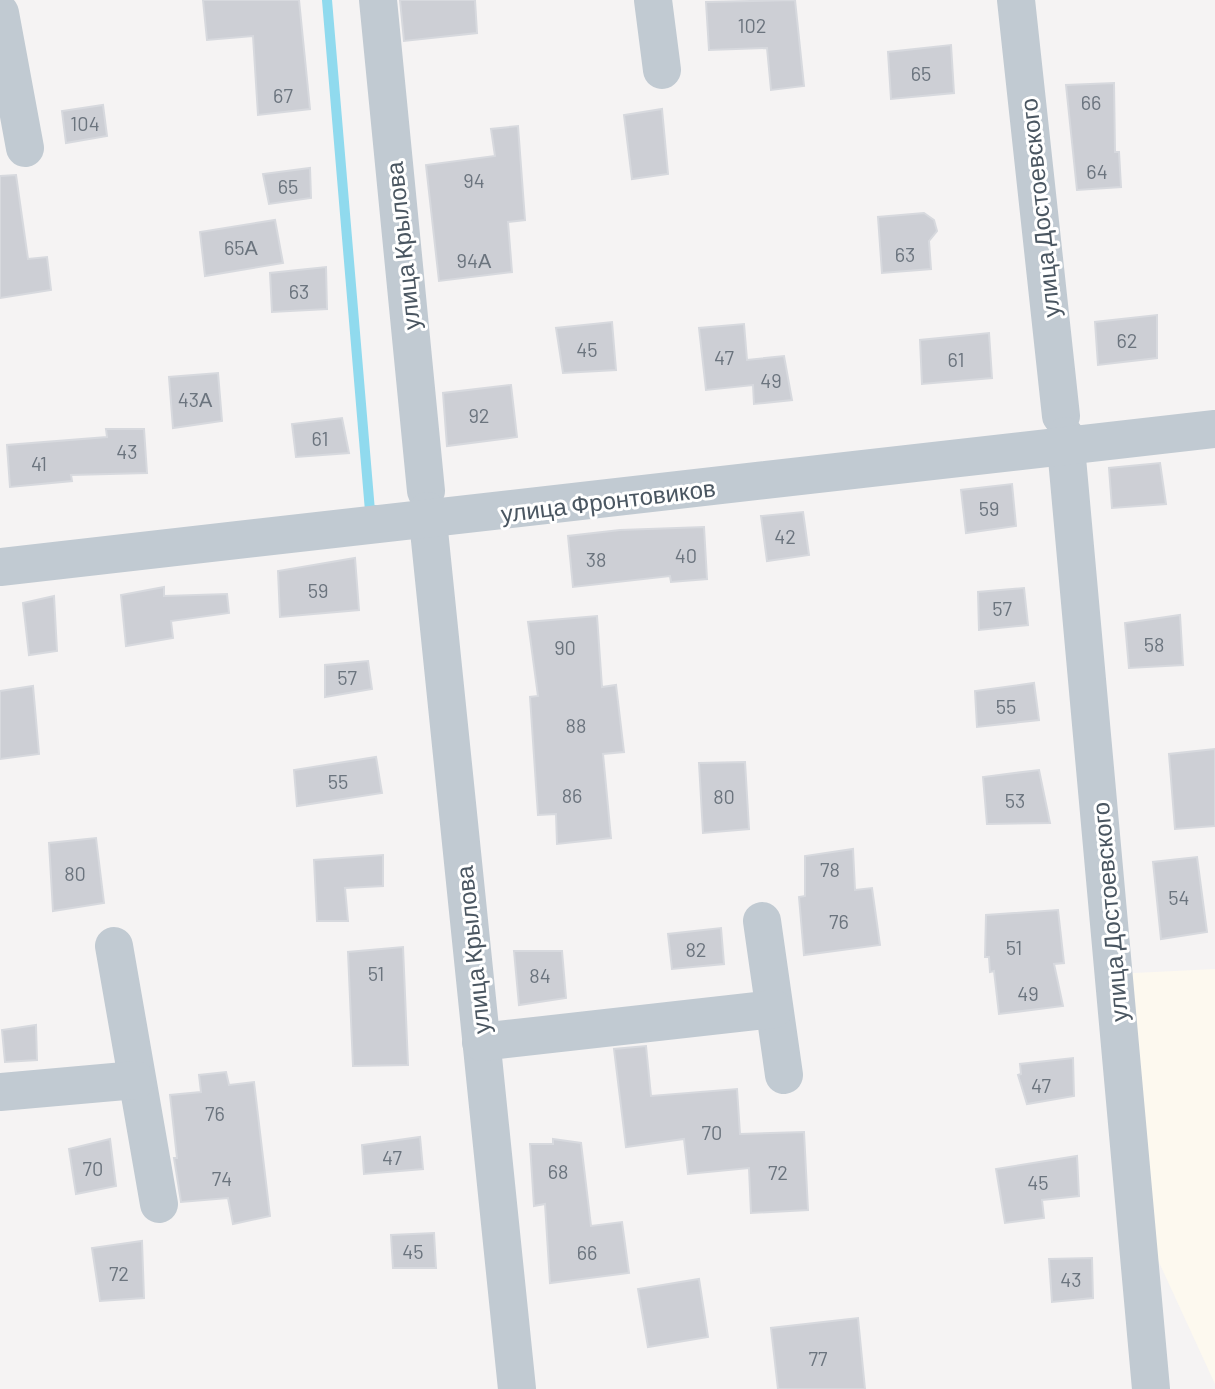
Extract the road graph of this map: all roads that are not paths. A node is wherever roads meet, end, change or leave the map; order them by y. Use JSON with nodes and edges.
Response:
{"nodes":[{"id":1,"x":378,"y":0,"type":"edge"},
{"id":2,"x":653,"y":0,"type":"edge"},
{"id":3,"x":1016,"y":0,"type":"edge"},
{"id":4,"x":0,"y":17,"type":"edge"},
{"id":5,"x":662,"y":70,"type":"dead end"},
{"id":6,"x":25,"y":148,"type":"dead end"},
{"id":7,"x":1215,"y":429,"type":"edge"},
{"id":8,"x":1064,"y":433,"type":"junction"},
{"id":9,"x":427,"y":508,"type":"junction"},
{"id":10,"x":0,"y":567,"type":"edge"},
{"id":11,"x":762,"y":921,"type":"dead end"},
{"id":12,"x":114,"y":946,"type":"dead end"},
{"id":13,"x":774,"y":1009,"type":"junction"},
{"id":14,"x":481,"y":1042,"type":"junction"},
{"id":15,"x":784,"y":1075,"type":"dead end"},
{"id":16,"x":136,"y":1080,"type":"junction"},
{"id":17,"x":0,"y":1092,"type":"edge"},
{"id":18,"x":159,"y":1204,"type":"dead end"},
{"id":19,"x":517,"y":1389,"type":"edge"},
{"id":20,"x":1151,"y":1389,"type":"edge"}],
"edges":[{"from":1,"to":9,"type":"street","name":"улица Крылова"},
{"from":2,"to":5,"type":"street"},
{"from":3,"to":8,"type":"street","name":"улица Достоевского"},
{"from":4,"to":6,"type":"street"},
{"from":7,"to":8,"type":"street","name":"улица Фронтовиков"},
{"from":8,"to":9,"type":"street","name":"улица Фронтовиков"},
{"from":8,"to":20,"type":"street","name":"улица Достоевского"},
{"from":9,"to":10,"type":"street","name":"улица Фронтовиков"},
{"from":9,"to":14,"type":"street","name":"улица Крылова"},
{"from":11,"to":13,"type":"street"},
{"from":12,"to":16,"type":"street"},
{"from":13,"to":14,"type":"street"},
{"from":13,"to":15,"type":"street"},
{"from":14,"to":19,"type":"street","name":"улица Крылова"},
{"from":16,"to":17,"type":"street"},
{"from":16,"to":18,"type":"street"}]}
